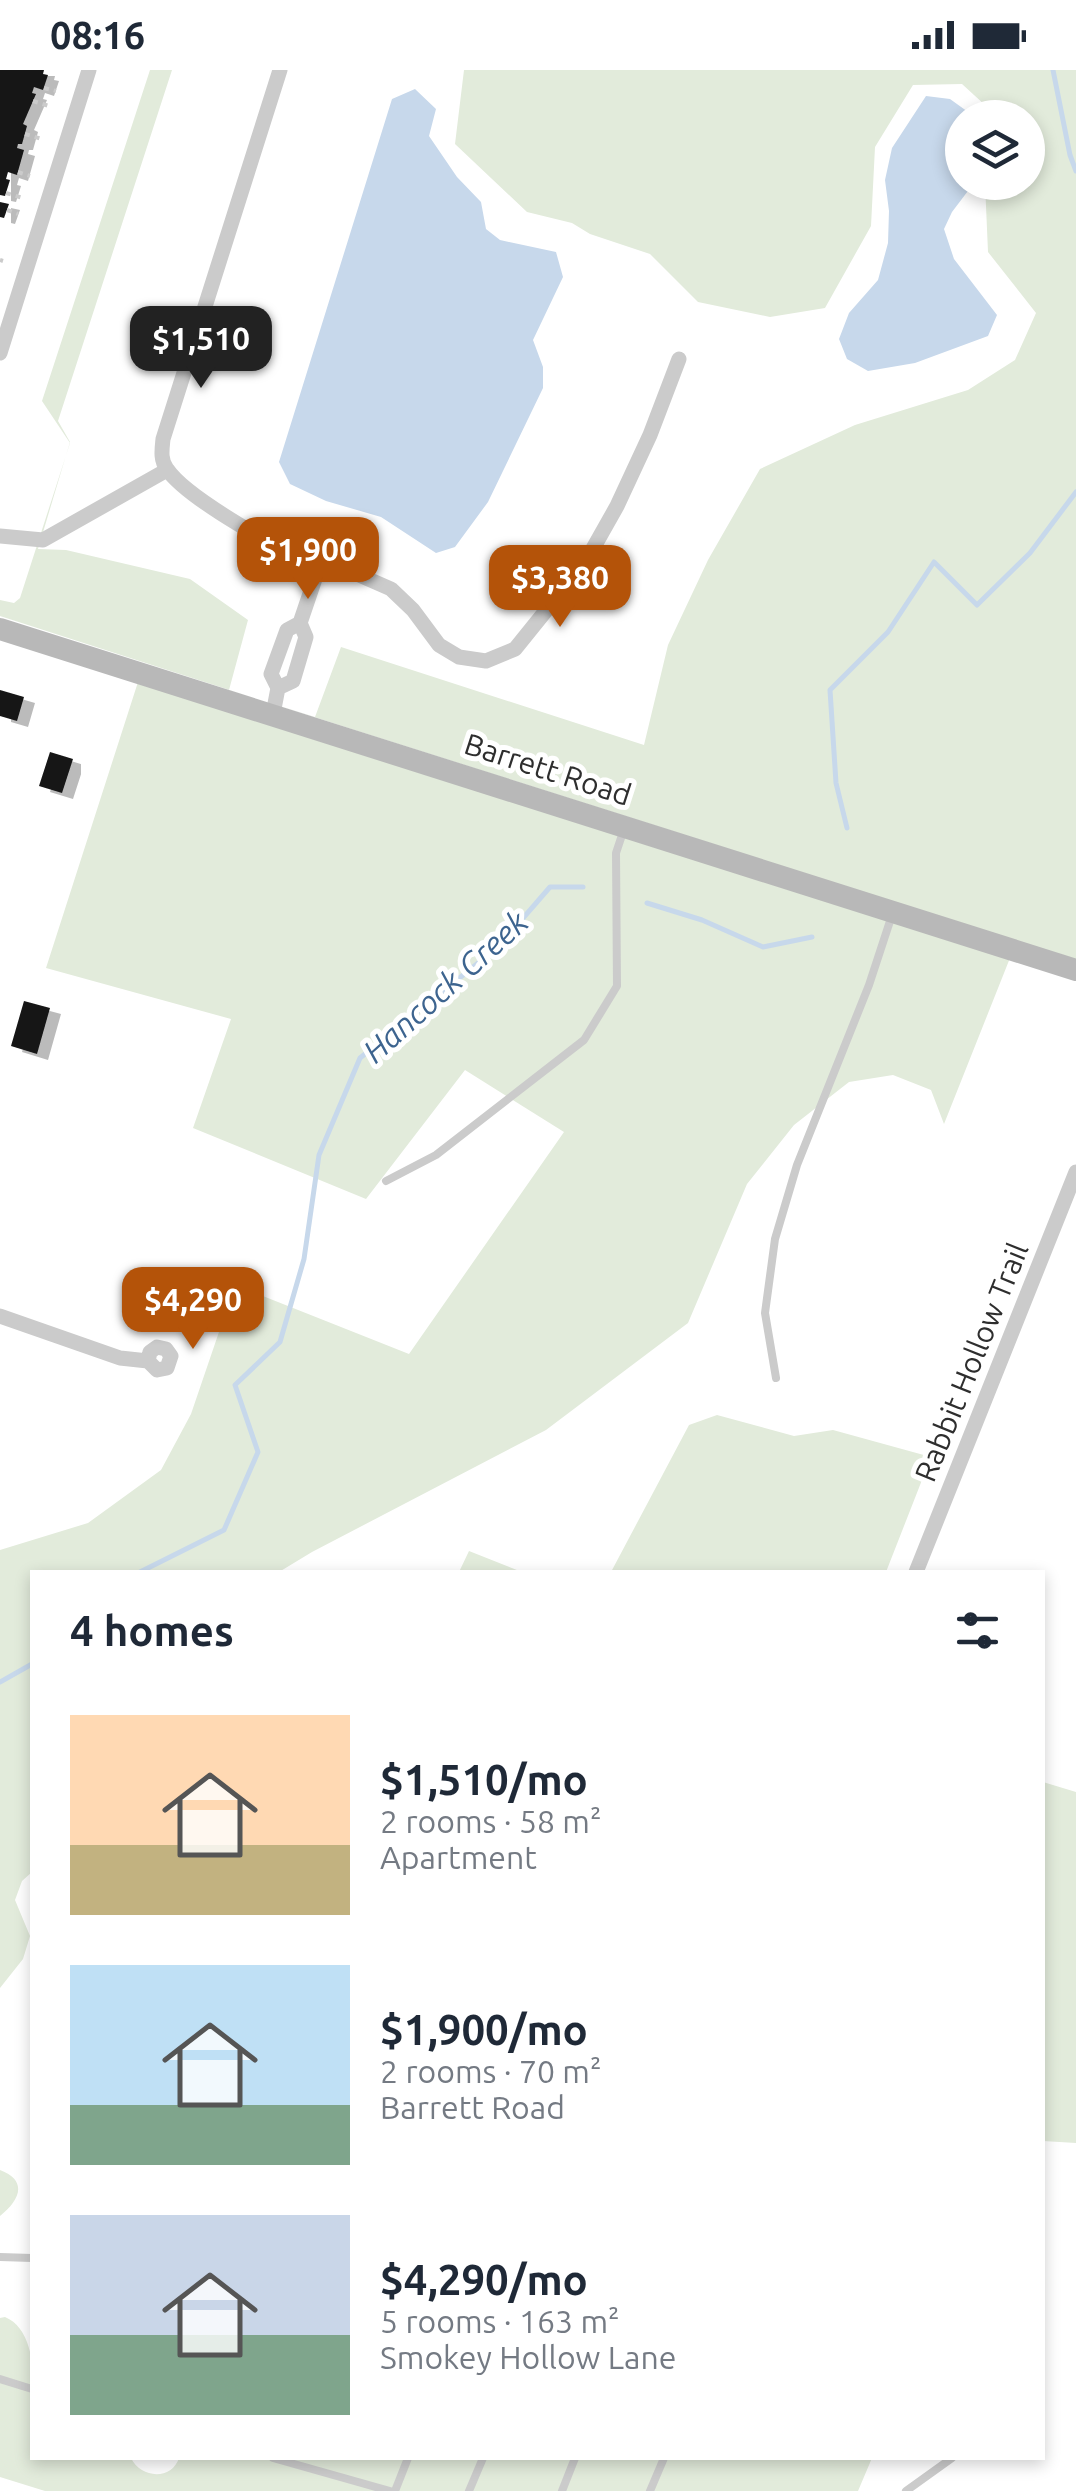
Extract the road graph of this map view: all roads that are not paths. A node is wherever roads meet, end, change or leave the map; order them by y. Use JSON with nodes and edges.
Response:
{"nodes":[{"id":1,"x":89,"y":70,"type":"edge"},
{"id":2,"x":280,"y":70,"type":"edge"},
{"id":3,"x":0,"y":352,"type":"edge"},
{"id":4,"x":680,"y":359,"type":"dead end"},
{"id":5,"x":167,"y":470,"type":"junction"},
{"id":6,"x":0,"y":536,"type":"edge"},
{"id":7,"x":319,"y":567,"type":"junction"},
{"id":8,"x":0,"y":628,"type":"edge"},
{"id":9,"x":273,"y":714,"type":"junction"},
{"id":10,"x":626,"y":825,"type":"junction"},
{"id":11,"x":894,"y":911,"type":"junction"},
{"id":12,"x":1076,"y":970,"type":"edge"},
{"id":13,"x":1076,"y":1172,"type":"edge"},
{"id":14,"x":386,"y":1181,"type":"dead end"},
{"id":15,"x":0,"y":1316,"type":"edge"},
{"id":16,"x":148,"y":1361,"type":"dead end"},
{"id":17,"x":776,"y":1378,"type":"dead end"},
{"id":18,"x":917,"y":1570,"type":"edge"},
{"id":19,"x":0,"y":2257,"type":"edge"},
{"id":20,"x":30,"y":2258,"type":"edge"},
{"id":21,"x":0,"y":2380,"type":"edge"},
{"id":22,"x":30,"y":2388,"type":"edge"},
{"id":23,"x":280,"y":2460,"type":"edge"},
{"id":24,"x":407,"y":2460,"type":"edge"},
{"id":25,"x":481,"y":2460,"type":"edge"},
{"id":26,"x":573,"y":2460,"type":"edge"},
{"id":27,"x":663,"y":2460,"type":"edge"},
{"id":28,"x":949,"y":2460,"type":"edge"},
{"id":29,"x":392,"y":2491,"type":"edge"},
{"id":30,"x":470,"y":2491,"type":"edge"},
{"id":31,"x":562,"y":2491,"type":"edge"},
{"id":32,"x":650,"y":2491,"type":"edge"},
{"id":33,"x":906,"y":2491,"type":"edge"}],
"edges":[{"from":1,"to":3,"type":"street"},
{"from":2,"to":5,"type":"street"},
{"from":4,"to":7,"type":"street"},
{"from":5,"to":6,"type":"street"},
{"from":5,"to":7,"type":"street"},
{"from":7,"to":9,"type":"street"},
{"from":8,"to":9,"type":"street","name":"Barrett Road"},
{"from":9,"to":10,"type":"street","name":"Barrett Road"},
{"from":10,"to":11,"type":"street","name":"Barrett Road"},
{"from":10,"to":14,"type":"lane"},
{"from":11,"to":12,"type":"street","name":"Barrett Road"},
{"from":11,"to":17,"type":"lane"},
{"from":13,"to":18,"type":"street","name":"Rabbit Hollow Trail"},
{"from":15,"to":16,"type":"street"},
{"from":19,"to":20,"type":"lane"},
{"from":21,"to":22,"type":"lane"},
{"from":23,"to":29,"type":"lane"},
{"from":24,"to":29,"type":"lane"},
{"from":25,"to":30,"type":"lane"},
{"from":26,"to":31,"type":"lane"},
{"from":27,"to":32,"type":"lane"},
{"from":28,"to":33,"type":"lane"}]}
